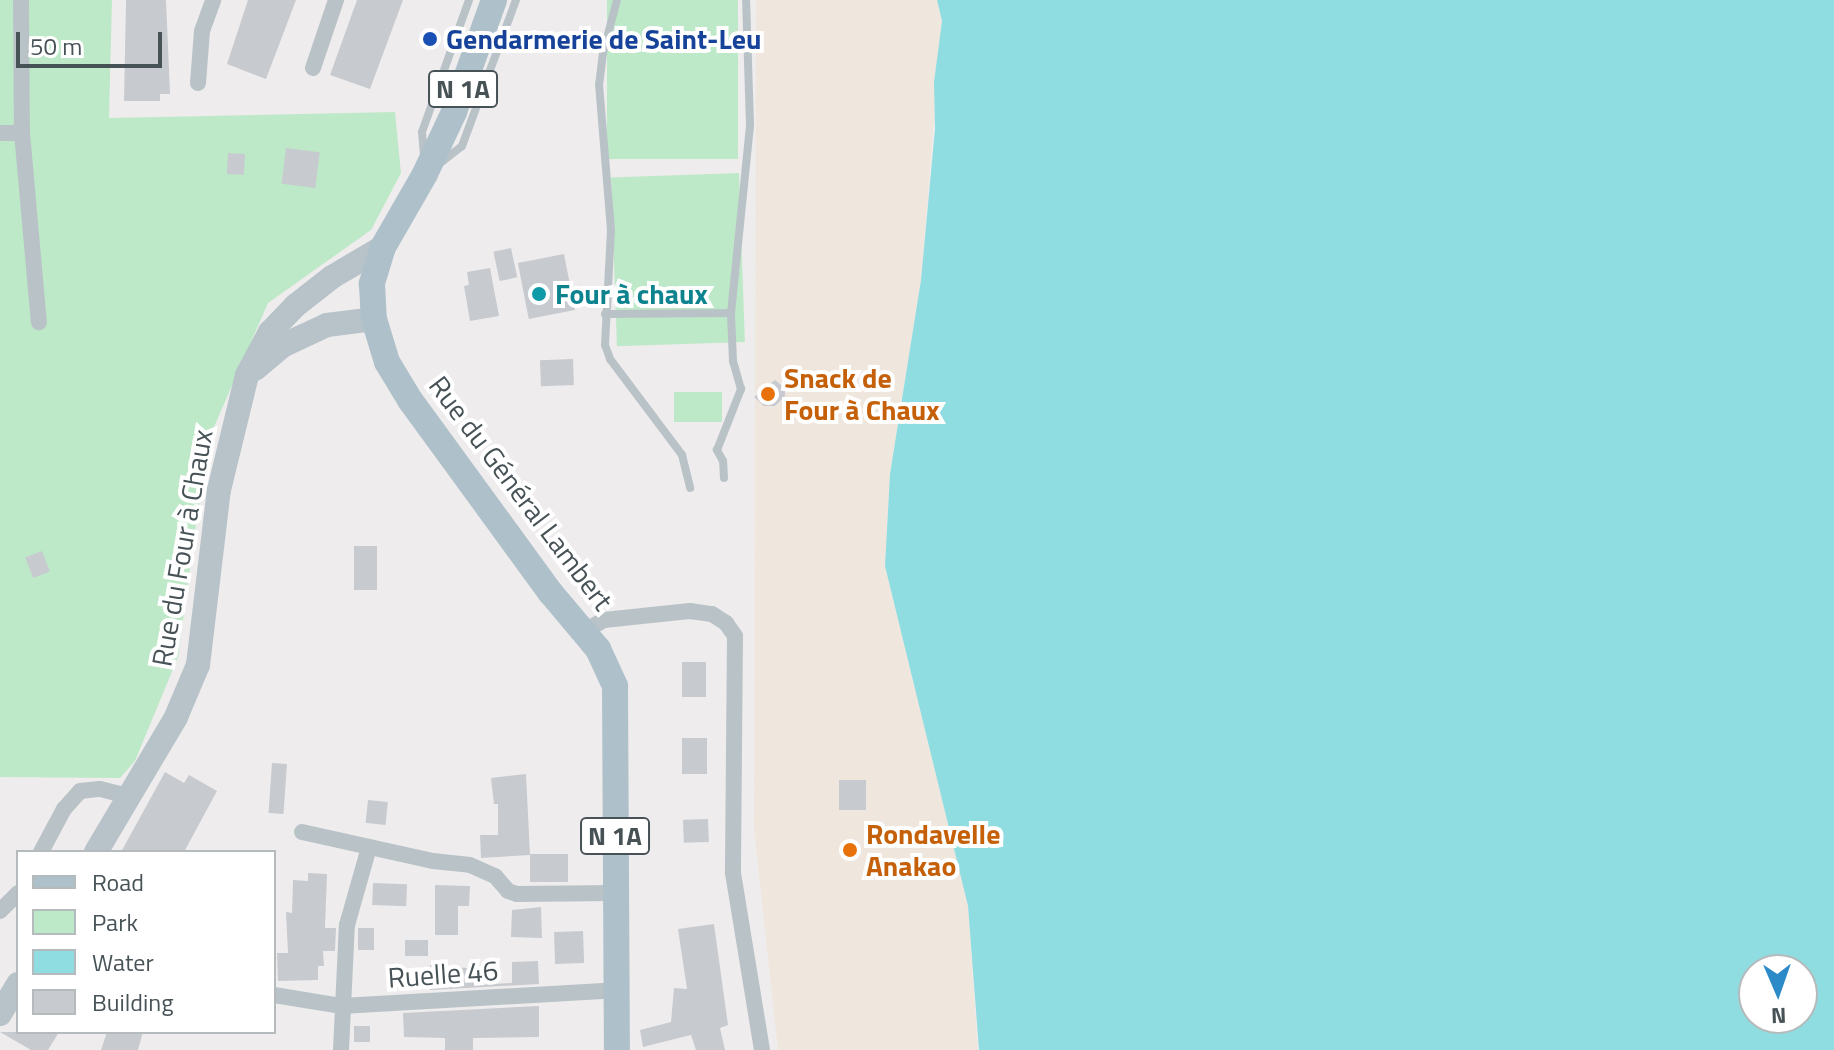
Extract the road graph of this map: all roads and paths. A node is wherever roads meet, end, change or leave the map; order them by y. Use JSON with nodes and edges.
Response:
{"nodes":[{"id":1,"x":21,"y":0,"type":"edge"},
{"id":2,"x":213,"y":0,"type":"edge"},
{"id":3,"x":336,"y":0,"type":"edge"},
{"id":4,"x":469,"y":0,"type":"edge"},
{"id":5,"x":494,"y":0,"type":"edge"},
{"id":6,"x":516,"y":0,"type":"edge"},
{"id":7,"x":617,"y":0,"type":"edge"},
{"id":8,"x":746,"y":0,"type":"edge"},
{"id":9,"x":313,"y":68,"type":"dead end"},
{"id":10,"x":198,"y":83,"type":"dead end"},
{"id":11,"x":0,"y":133,"type":"edge"},
{"id":12,"x":22,"y":133,"type":"junction"},
{"id":13,"x":425,"y":174,"type":"junction"},
{"id":14,"x":383,"y":247,"type":"junction"},
{"id":15,"x":731,"y":313,"type":"junction"},
{"id":16,"x":605,"y":314,"type":"junction"},
{"id":17,"x":374,"y":319,"type":"junction"},
{"id":18,"x":39,"y":322,"type":"dead end"},
{"id":19,"x":247,"y":375,"type":"junction"},
{"id":20,"x":724,"y":478,"type":"dead end"},
{"id":21,"x":690,"y":488,"type":"dead end"},
{"id":22,"x":583,"y":632,"type":"junction"},
{"id":23,"x":129,"y":796,"type":"junction"},
{"id":24,"x":302,"y":832,"type":"dead end"},
{"id":25,"x":369,"y":847,"type":"junction"},
{"id":26,"x":42,"y":850,"type":"edge"},
{"id":27,"x":97,"y":850,"type":"edge"},
{"id":28,"x":614,"y":893,"type":"junction"},
{"id":29,"x":16,"y":895,"type":"edge"},
{"id":30,"x":0,"y":911,"type":"edge"},
{"id":31,"x":16,"y":987,"type":"edge"},
{"id":32,"x":616,"y":990,"type":"junction"},
{"id":33,"x":276,"y":995,"type":"edge"},
{"id":34,"x":342,"y":1006,"type":"junction"},
{"id":35,"x":0,"y":1014,"type":"edge"},
{"id":36,"x":341,"y":1050,"type":"edge"},
{"id":37,"x":617,"y":1050,"type":"edge"},
{"id":38,"x":762,"y":1050,"type":"edge"}],
"edges":[{"from":1,"to":12,"type":"street"},
{"from":2,"to":10,"type":"street"},
{"from":3,"to":9,"type":"street"},
{"from":4,"to":13,"type":"lane"},
{"from":5,"to":13,"type":"main road","name":"Rue du Général Lambert","number":"N 1A"},
{"from":6,"to":13,"type":"lane"},
{"from":7,"to":16,"type":"lane"},
{"from":8,"to":15,"type":"lane"},
{"from":11,"to":12,"type":"street"},
{"from":12,"to":18,"type":"street"},
{"from":13,"to":14,"type":"main road","name":"Rue du Général Lambert","number":"N 1A"},
{"from":14,"to":17,"type":"main road","name":"Rue du Général Lambert","number":"N 1A"},
{"from":14,"to":19,"type":"main road","name":"Rue du Four à Chaux"},
{"from":15,"to":16,"type":"lane"},
{"from":15,"to":20,"type":"lane"},
{"from":16,"to":21,"type":"lane"},
{"from":17,"to":19,"type":"main road"},
{"from":17,"to":22,"type":"main road","name":"Rue du Général Lambert","number":"N 1A"},
{"from":19,"to":23,"type":"main road","name":"Rue du Four à Chaux"},
{"from":22,"to":28,"type":"main road","name":"Rue du Général Lambert","number":"N 1A"},
{"from":22,"to":38,"type":"street"},
{"from":23,"to":26,"type":"street"},
{"from":23,"to":27,"type":"main road","name":"Rue du Four à Chaux"},
{"from":24,"to":25,"type":"street"},
{"from":25,"to":28,"type":"street"},
{"from":25,"to":34,"type":"street"},
{"from":28,"to":32,"type":"main road","name":"Rue du Général Lambert","number":"N 1A"},
{"from":29,"to":30,"type":"street"},
{"from":31,"to":35,"type":"main road"},
{"from":32,"to":34,"type":"street","name":"Ruelle 46"},
{"from":32,"to":37,"type":"main road","name":"Rue du Général Lambert","number":"N 1A"},
{"from":33,"to":34,"type":"street","name":"Ruelle 46"},
{"from":34,"to":36,"type":"street"}]}
